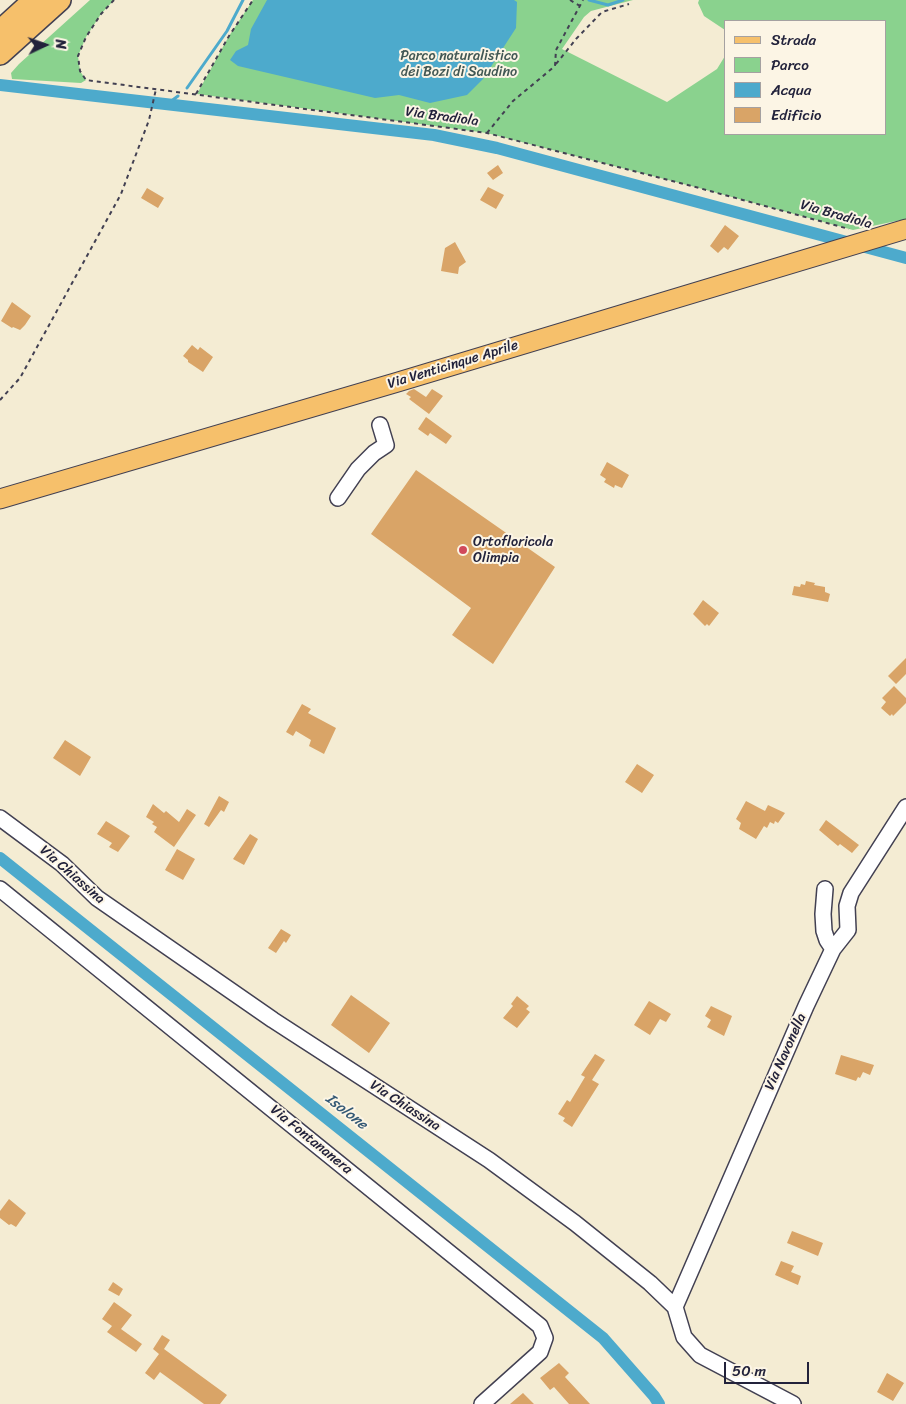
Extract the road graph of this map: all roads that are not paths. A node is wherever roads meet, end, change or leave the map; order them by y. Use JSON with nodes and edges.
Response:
{"nodes":[{"id":1,"x":34,"y":0,"type":"edge"},
{"id":2,"x":60,"y":0,"type":"edge"},
{"id":3,"x":0,"y":30,"type":"edge"},
{"id":4,"x":0,"y":54,"type":"edge"},
{"id":5,"x":906,"y":229,"type":"edge"},
{"id":6,"x":380,"y":425,"type":"dead end"},
{"id":7,"x":338,"y":498,"type":"dead end"},
{"id":8,"x":0,"y":499,"type":"edge"},
{"id":9,"x":906,"y":807,"type":"edge"},
{"id":10,"x":0,"y":818,"type":"edge"},
{"id":11,"x":0,"y":888,"type":"edge"},
{"id":12,"x":825,"y":889,"type":"dead end"},
{"id":13,"x":836,"y":946,"type":"junction"},
{"id":14,"x":675,"y":1307,"type":"junction"},
{"id":15,"x":482,"y":1404,"type":"edge"},
{"id":16,"x":793,"y":1404,"type":"edge"}],
"edges":[{"from":1,"to":3,"type":"highway"},
{"from":2,"to":4,"type":"highway"},
{"from":5,"to":8,"type":"main road","name":"Via Venticinque Aprile"},
{"from":6,"to":7,"type":"street"},
{"from":9,"to":13,"type":"street","name":"Via Navonella"},
{"from":10,"to":14,"type":"street","name":"Via Chiassina"},
{"from":11,"to":15,"type":"street","name":"Via Fontananera"},
{"from":12,"to":13,"type":"street"},
{"from":13,"to":14,"type":"street","name":"Via Navonella"},
{"from":14,"to":16,"type":"street","name":"Via Chiassina"}]}
